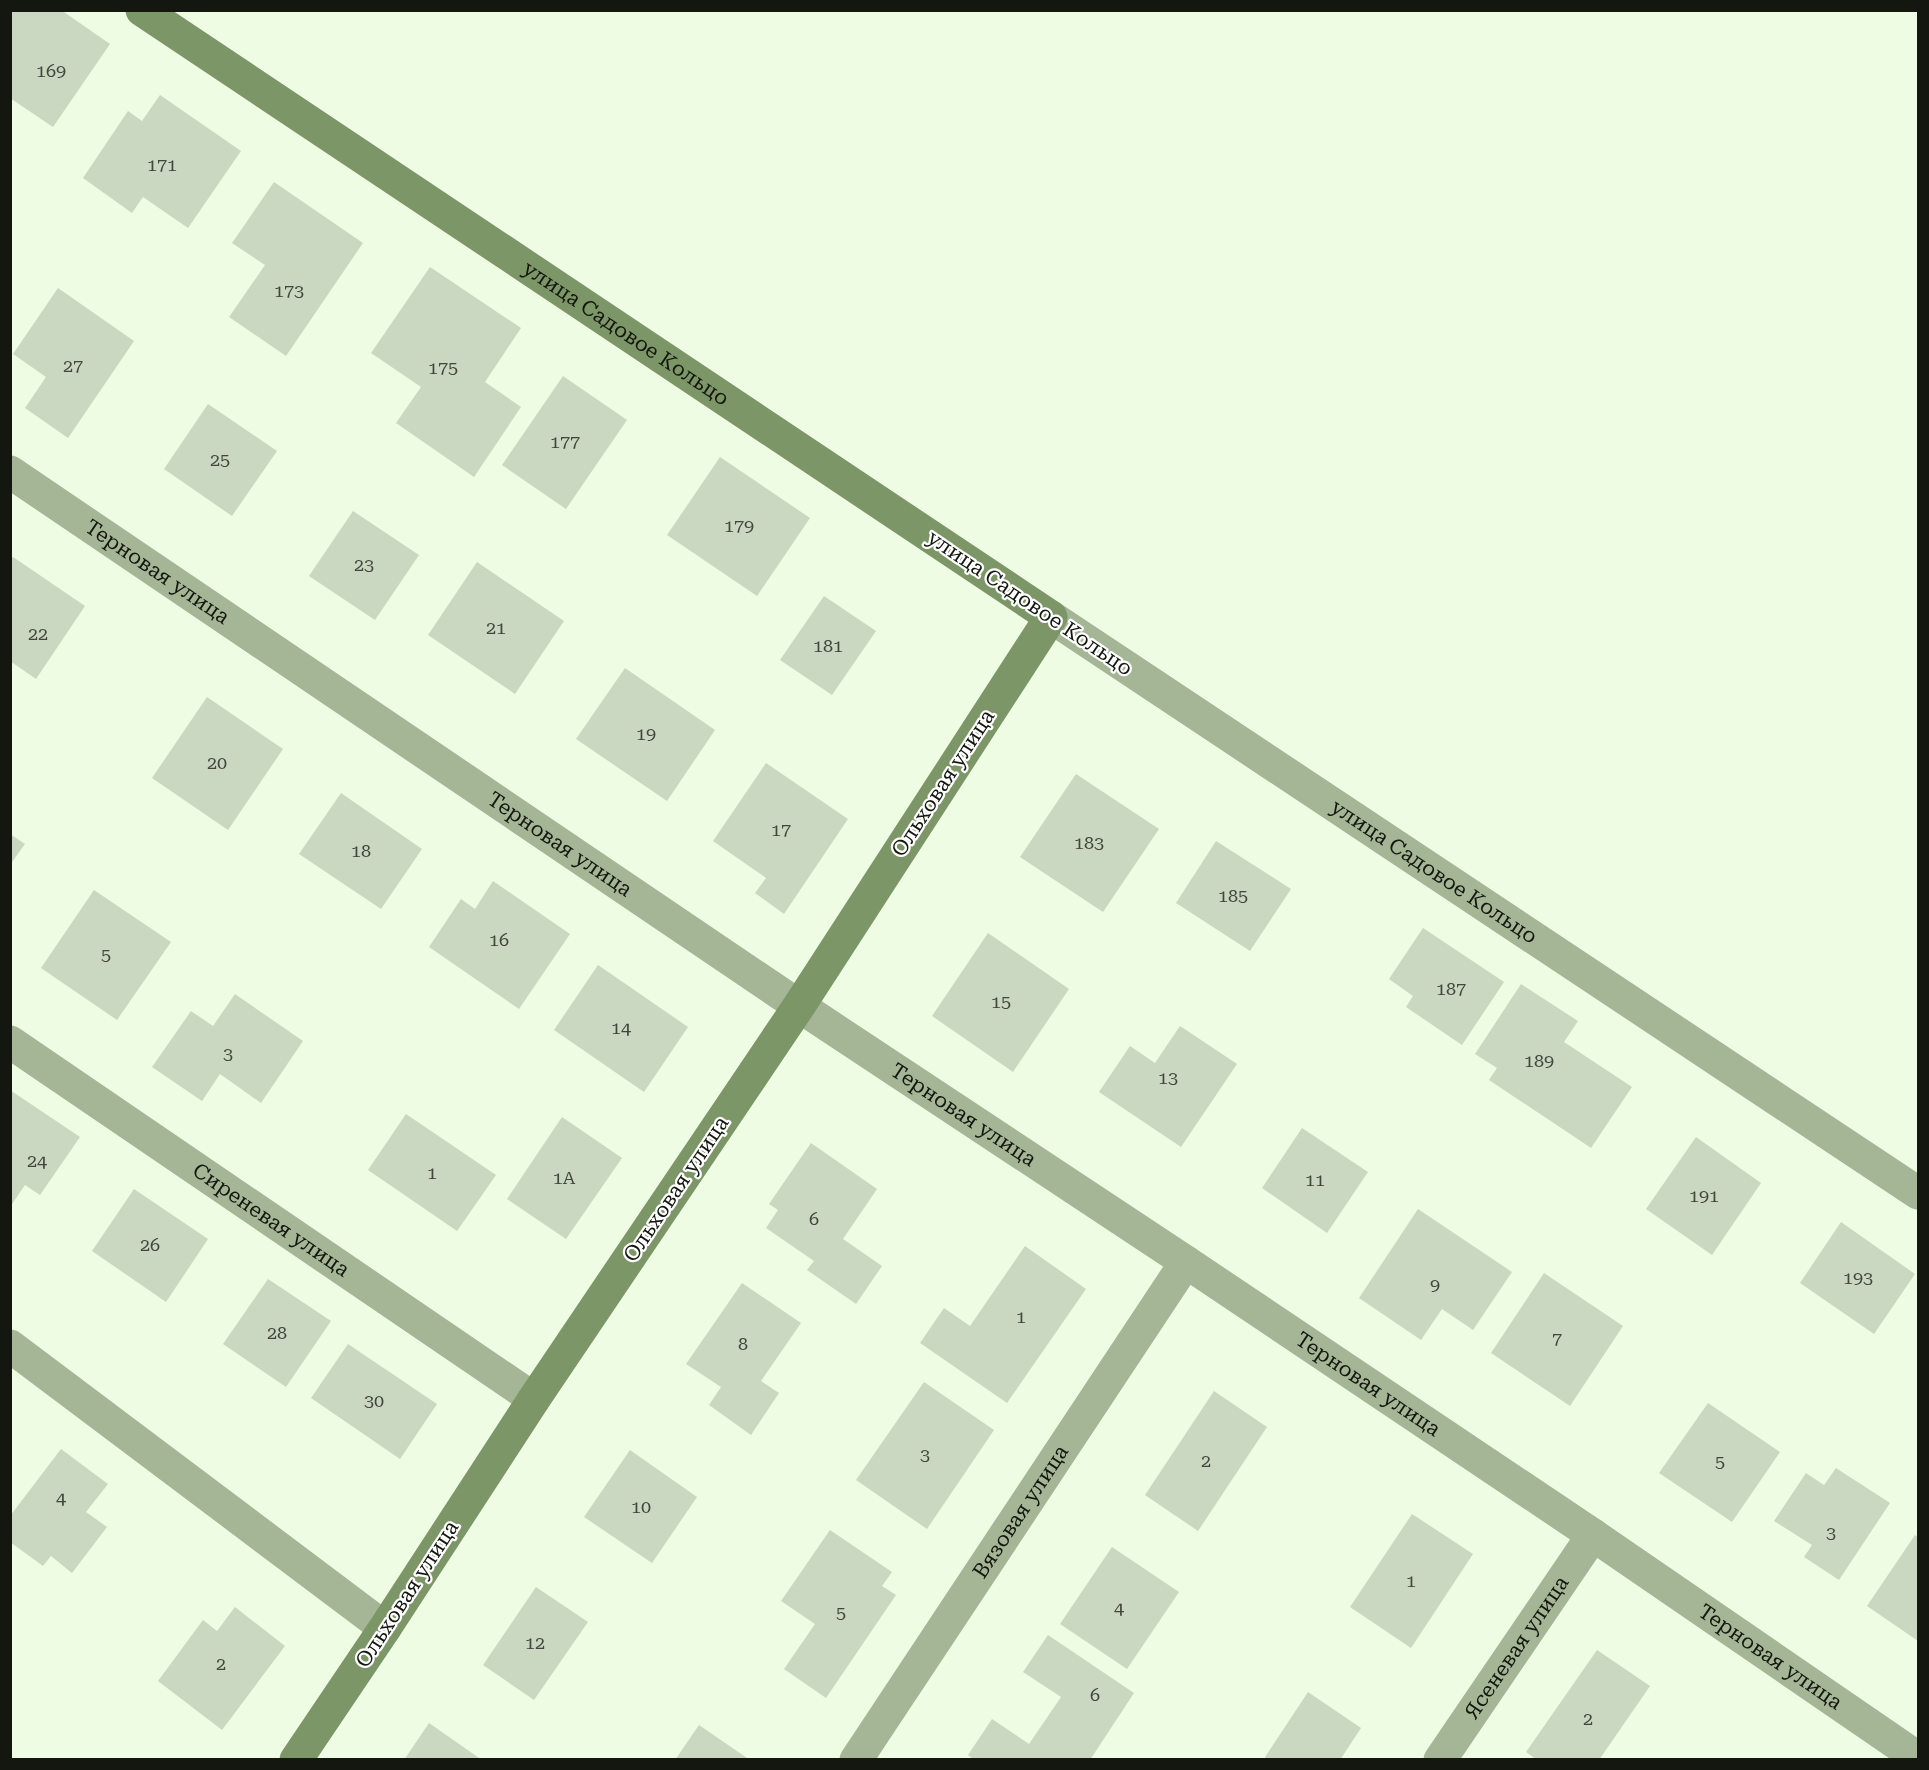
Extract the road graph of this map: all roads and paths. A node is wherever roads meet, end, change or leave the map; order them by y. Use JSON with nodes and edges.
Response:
{"nodes":[{"id":1,"x":142,"y":10,"type":"edge"},
{"id":2,"x":10,"y":472,"type":"edge"},
{"id":3,"x":1051,"y":616,"type":"junction"},
{"id":4,"x":799,"y":1006,"type":"junction"},
{"id":5,"x":10,"y":1042,"type":"edge"},
{"id":6,"x":1918,"y":1194,"type":"edge"},
{"id":7,"x":1186,"y":1262,"type":"junction"},
{"id":8,"x":10,"y":1346,"type":"edge"},
{"id":9,"x":534,"y":1400,"type":"junction"},
{"id":10,"x":1593,"y":1535,"type":"junction"},
{"id":11,"x":385,"y":1628,"type":"junction"},
{"id":12,"x":1918,"y":1758,"type":"edge"},
{"id":13,"x":296,"y":1760,"type":"edge"},
{"id":14,"x":856,"y":1760,"type":"edge"},
{"id":15,"x":1440,"y":1760,"type":"edge"}],
"edges":[{"from":1,"to":3,"type":"street","name":"улица Садовое Кольцо"},
{"from":2,"to":4,"type":"street","name":"Терновая улица"},
{"from":3,"to":4,"type":"street","name":"Ольховая улица"},
{"from":3,"to":6,"type":"street","name":"улица Садовое Кольцо"},
{"from":4,"to":7,"type":"street","name":"Терновая улица"},
{"from":4,"to":9,"type":"street","name":"Ольховая улица"},
{"from":5,"to":9,"type":"street","name":"Сиреневая улица"},
{"from":7,"to":10,"type":"street","name":"Терновая улица"},
{"from":7,"to":14,"type":"street","name":"Вязовая улица"},
{"from":8,"to":11,"type":"street"},
{"from":9,"to":11,"type":"street","name":"Ольховая улица"},
{"from":10,"to":12,"type":"street","name":"Терновая улица"},
{"from":10,"to":15,"type":"street","name":"Ясеневая улица"},
{"from":11,"to":13,"type":"street","name":"Ольховая улица"}]}
